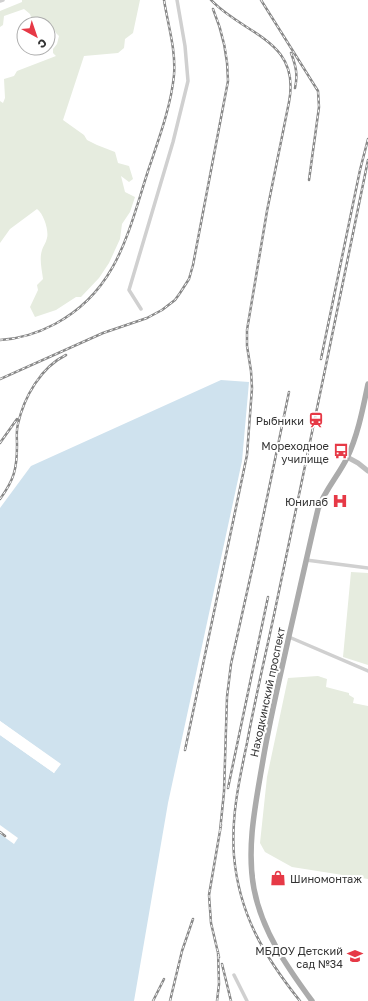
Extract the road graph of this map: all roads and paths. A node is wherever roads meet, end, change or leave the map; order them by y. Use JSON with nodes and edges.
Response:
{"nodes":[{"id":1,"x":3,"y":0,"type":"edge"},
{"id":2,"x":177,"y":0,"type":"edge"},
{"id":3,"x":0,"y":1,"type":"edge"},
{"id":4,"x":141,"y":309,"type":"dead end"},
{"id":5,"x":368,"y":384,"type":"edge"},
{"id":6,"x":347,"y":457,"type":"junction"},
{"id":7,"x":368,"y":472,"type":"edge"},
{"id":8,"x":306,"y":560,"type":"junction"},
{"id":9,"x":368,"y":568,"type":"edge"},
{"id":10,"x":289,"y":637,"type":"junction"},
{"id":11,"x":368,"y":671,"type":"edge"},
{"id":12,"x":234,"y":975,"type":"dead end"},
{"id":13,"x":247,"y":1001,"type":"edge"},
{"id":14,"x":312,"y":1001,"type":"edge"}],
"edges":[{"from":1,"to":3,"type":"street"},
{"from":2,"to":4,"type":"street"},
{"from":5,"to":6,"type":"main road","name":"Находкинский проспект"},
{"from":6,"to":7,"type":"main road"},
{"from":6,"to":8,"type":"main road","name":"Находкинский проспект"},
{"from":8,"to":9,"type":"street"},
{"from":8,"to":10,"type":"main road","name":"Находкинский проспект"},
{"from":10,"to":11,"type":"street"},
{"from":10,"to":14,"type":"main road","name":"Находкинский проспект"},
{"from":12,"to":13,"type":"street"}]}
